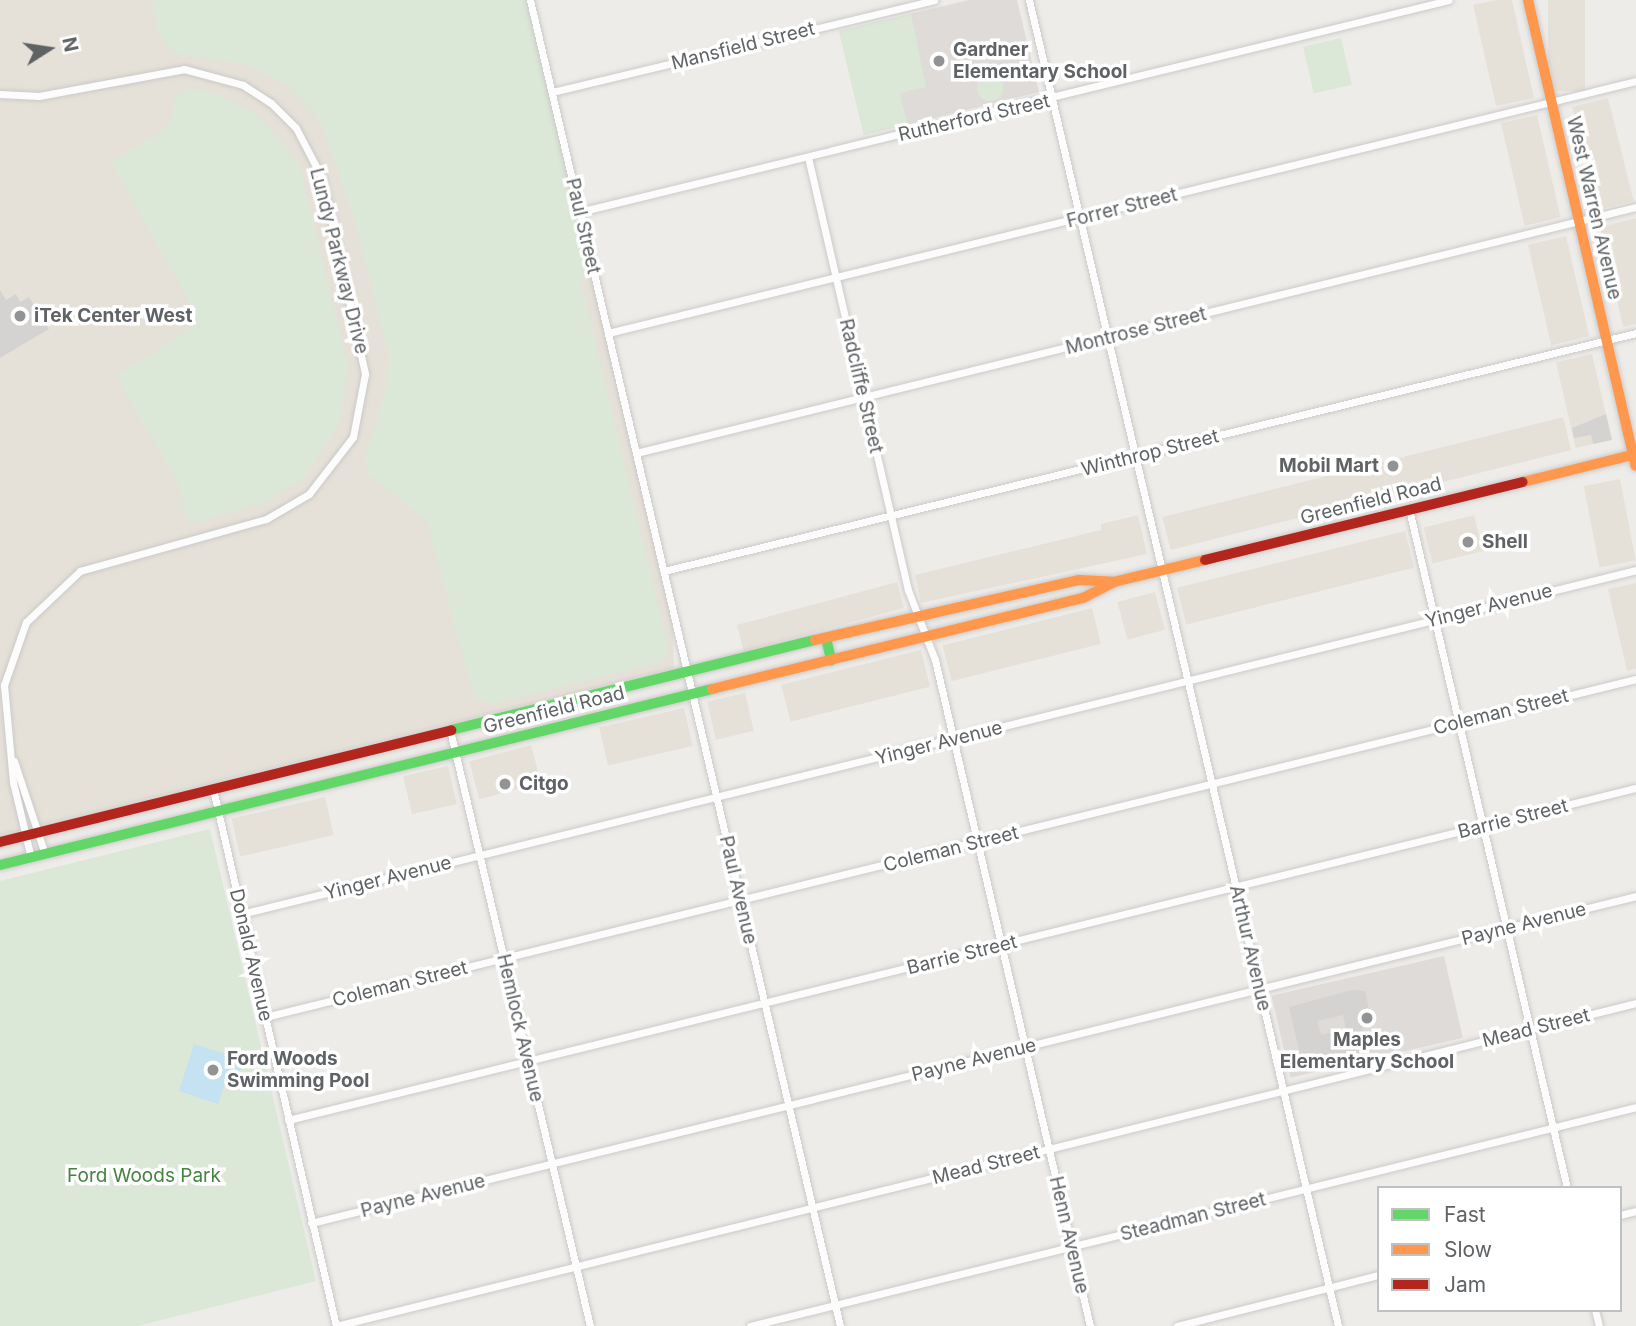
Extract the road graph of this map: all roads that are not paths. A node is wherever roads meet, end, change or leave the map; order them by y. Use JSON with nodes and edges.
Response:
{"nodes":[{"id":1,"x":530,"y":0,"type":"edge"},
{"id":2,"x":934,"y":0,"type":"edge"},
{"id":3,"x":1029,"y":0,"type":"edge"},
{"id":4,"x":1449,"y":0,"type":"edge"},
{"id":5,"x":1528,"y":0,"type":"edge"},
{"id":6,"x":1636,"y":81,"type":"edge"},
{"id":7,"x":552,"y":92,"type":"junction"},
{"id":8,"x":0,"y":94,"type":"edge"},
{"id":9,"x":1052,"y":99,"type":"junction"},
{"id":10,"x":1552,"y":102,"type":"junction"},
{"id":11,"x":808,"y":157,"type":"junction"},
{"id":12,"x":1636,"y":207,"type":"edge"},
{"id":13,"x":579,"y":212,"type":"junction"},
{"id":14,"x":1080,"y":218,"type":"junction"},
{"id":15,"x":1579,"y":221,"type":"junction"},
{"id":16,"x":836,"y":278,"type":"junction"},
{"id":17,"x":608,"y":333,"type":"junction"},
{"id":18,"x":1636,"y":333,"type":"edge"},
{"id":19,"x":1107,"y":338,"type":"junction"},
{"id":20,"x":1607,"y":340,"type":"junction"},
{"id":21,"x":863,"y":398,"type":"junction"},
{"id":22,"x":636,"y":453,"type":"junction"},
{"id":23,"x":1635,"y":454,"type":"edge"},
{"id":24,"x":1135,"y":457,"type":"junction"},
{"id":25,"x":1636,"y":466,"type":"edge"},
{"id":26,"x":1409,"y":509,"type":"junction"},
{"id":27,"x":891,"y":515,"type":"junction"},
{"id":28,"x":1161,"y":570,"type":"junction"},
{"id":29,"x":1636,"y":570,"type":"edge"},
{"id":30,"x":664,"y":571,"type":"junction"},
{"id":31,"x":1114,"y":582,"type":"junction"},
{"id":32,"x":917,"y":615,"type":"junction"},
{"id":33,"x":1435,"y":620,"type":"junction"},
{"id":34,"x":926,"y":636,"type":"junction"},
{"id":35,"x":826,"y":638,"type":"junction"},
{"id":36,"x":831,"y":660,"type":"junction"},
{"id":37,"x":687,"y":672,"type":"junction"},
{"id":38,"x":1636,"y":679,"type":"edge"},
{"id":39,"x":1187,"y":681,"type":"junction"},
{"id":40,"x":692,"y":694,"type":"junction"},
{"id":41,"x":1459,"y":723,"type":"junction"},
{"id":42,"x":450,"y":730,"type":"junction"},
{"id":43,"x":953,"y":739,"type":"junction"},
{"id":44,"x":455,"y":752,"type":"junction"},
{"id":45,"x":12,"y":757,"type":"junction"},
{"id":46,"x":1211,"y":783,"type":"junction"},
{"id":47,"x":1636,"y":788,"type":"edge"},
{"id":48,"x":213,"y":789,"type":"junction"},
{"id":49,"x":716,"y":798,"type":"junction"},
{"id":50,"x":218,"y":811,"type":"junction"},
{"id":51,"x":1483,"y":826,"type":"junction"},
{"id":52,"x":40,"y":832,"type":"junction"},
{"id":53,"x":26,"y":835,"type":"junction"},
{"id":54,"x":0,"y":842,"type":"edge"},
{"id":55,"x":977,"y":842,"type":"junction"},
{"id":56,"x":45,"y":854,"type":"junction"},
{"id":57,"x":480,"y":856,"type":"junction"},
{"id":58,"x":31,"y":858,"type":"junction"},
{"id":59,"x":0,"y":865,"type":"edge"},
{"id":60,"x":1235,"y":887,"type":"junction"},
{"id":61,"x":1636,"y":897,"type":"edge"},
{"id":62,"x":740,"y":900,"type":"junction"},
{"id":63,"x":242,"y":914,"type":"junction"},
{"id":64,"x":1506,"y":928,"type":"junction"},
{"id":65,"x":1001,"y":945,"type":"junction"},
{"id":66,"x":503,"y":958,"type":"junction"},
{"id":67,"x":1259,"y":989,"type":"junction"},
{"id":68,"x":764,"y":1003,"type":"junction"},
{"id":69,"x":1636,"y":1003,"type":"edge"},
{"id":70,"x":265,"y":1017,"type":"junction"},
{"id":71,"x":1530,"y":1029,"type":"junction"},
{"id":72,"x":1025,"y":1047,"type":"junction"},
{"id":73,"x":528,"y":1061,"type":"junction"},
{"id":74,"x":1283,"y":1090,"type":"junction"},
{"id":75,"x":789,"y":1105,"type":"junction"},
{"id":76,"x":1636,"y":1107,"type":"edge"},
{"id":77,"x":288,"y":1120,"type":"junction"},
{"id":78,"x":1552,"y":1127,"type":"junction"},
{"id":79,"x":1049,"y":1150,"type":"junction"},
{"id":80,"x":552,"y":1164,"type":"junction"},
{"id":81,"x":1567,"y":1186,"type":"edge"},
{"id":82,"x":1306,"y":1189,"type":"junction"},
{"id":83,"x":812,"y":1207,"type":"junction"},
{"id":84,"x":311,"y":1223,"type":"junction"},
{"id":85,"x":1072,"y":1247,"type":"junction"},
{"id":86,"x":576,"y":1265,"type":"junction"},
{"id":87,"x":1377,"y":1275,"type":"edge"},
{"id":88,"x":1329,"y":1287,"type":"junction"},
{"id":89,"x":835,"y":1305,"type":"junction"},
{"id":90,"x":336,"y":1326,"type":"edge"},
{"id":91,"x":590,"y":1326,"type":"edge"},
{"id":92,"x":750,"y":1326,"type":"edge"},
{"id":93,"x":840,"y":1326,"type":"edge"},
{"id":94,"x":1090,"y":1326,"type":"edge"},
{"id":95,"x":1177,"y":1326,"type":"edge"},
{"id":96,"x":1338,"y":1326,"type":"edge"}],
"edges":[{"from":1,"to":7,"type":"street","name":"Paul Street"},
{"from":2,"to":7,"type":"street","name":"Mansfield Street"},
{"from":3,"to":9,"type":"street","name":"Arthur Avenue"},
{"from":4,"to":9,"type":"street","name":"Rutherford Street"},
{"from":5,"to":10,"type":"main road","name":"West Warren Avenue"},
{"from":6,"to":10,"type":"street","name":"Forrer Street"},
{"from":7,"to":13,"type":"street","name":"Paul Street"},
{"from":8,"to":45,"type":"street","name":"Lundy Parkway Drive"},
{"from":9,"to":11,"type":"street","name":"Rutherford Street"},
{"from":9,"to":14,"type":"street","name":"Arthur Avenue"},
{"from":10,"to":14,"type":"street","name":"Forrer Street"},
{"from":10,"to":15,"type":"main road","name":"West Warren Avenue"},
{"from":11,"to":13,"type":"street","name":"Rutherford Street"},
{"from":11,"to":16,"type":"street","name":"Radcliffe Street"},
{"from":12,"to":15,"type":"street","name":"Montrose Street"},
{"from":13,"to":17,"type":"street","name":"Paul Street"},
{"from":14,"to":16,"type":"street","name":"Forrer Street"},
{"from":14,"to":19,"type":"street","name":"Arthur Avenue"},
{"from":15,"to":19,"type":"street","name":"Montrose Street"},
{"from":15,"to":20,"type":"main road","name":"West Warren Avenue"},
{"from":16,"to":17,"type":"street","name":"Forrer Street"},
{"from":16,"to":21,"type":"street","name":"Radcliffe Street"},
{"from":17,"to":22,"type":"street","name":"Paul Street"},
{"from":18,"to":20,"type":"street","name":"Winthrop Street"},
{"from":19,"to":21,"type":"street","name":"Montrose Street"},
{"from":19,"to":24,"type":"street","name":"Arthur Avenue"},
{"from":20,"to":23,"type":"main road","name":"West Warren Avenue"},
{"from":20,"to":24,"type":"street","name":"Winthrop Street"},
{"from":21,"to":22,"type":"street","name":"Montrose Street"},
{"from":21,"to":27,"type":"street","name":"Radcliffe Street"},
{"from":22,"to":30,"type":"street","name":"Paul Avenue"},
{"from":23,"to":25,"type":"main road","name":"West Warren Avenue"},
{"from":23,"to":26,"type":"main road","name":"Greenfield Road"},
{"from":24,"to":27,"type":"street","name":"Winthrop Street"},
{"from":24,"to":28,"type":"street","name":"Arthur Avenue"},
{"from":26,"to":28,"type":"main road","name":"Greenfield Road"},
{"from":26,"to":33,"type":"street"},
{"from":27,"to":30,"type":"street","name":"Winthrop Street"},
{"from":27,"to":32,"type":"street","name":"Radcliffe Street"},
{"from":28,"to":31,"type":"main road","name":"Greenfield Road"},
{"from":28,"to":39,"type":"street","name":"Arthur Avenue"},
{"from":29,"to":33,"type":"street","name":"Yinger Avenue"},
{"from":30,"to":37,"type":"street","name":"Paul Avenue"},
{"from":31,"to":32,"type":"main road","name":"Greenfield Road"},
{"from":31,"to":34,"type":"main road","name":"Greenfield Road"},
{"from":32,"to":34,"type":"street","name":"Henn Avenue"},
{"from":32,"to":35,"type":"main road","name":"Greenfield Road"},
{"from":33,"to":39,"type":"street","name":"Yinger Avenue"},
{"from":33,"to":41,"type":"street"},
{"from":34,"to":36,"type":"main road","name":"Greenfield Road"},
{"from":34,"to":43,"type":"street","name":"Henn Avenue"},
{"from":35,"to":36,"type":"main road"},
{"from":35,"to":37,"type":"main road","name":"Greenfield Road"},
{"from":36,"to":40,"type":"main road","name":"Greenfield Road"},
{"from":37,"to":40,"type":"street","name":"Paul Avenue"},
{"from":37,"to":42,"type":"main road","name":"Greenfield Road"},
{"from":38,"to":41,"type":"street","name":"Coleman Street"},
{"from":39,"to":43,"type":"street","name":"Yinger Avenue"},
{"from":39,"to":46,"type":"street","name":"Arthur Avenue"},
{"from":40,"to":44,"type":"main road","name":"Greenfield Road"},
{"from":40,"to":49,"type":"street","name":"Paul Avenue"},
{"from":41,"to":46,"type":"street","name":"Coleman Street"},
{"from":41,"to":51,"type":"street"},
{"from":42,"to":44,"type":"street","name":"Hemlock Avenue"},
{"from":42,"to":48,"type":"main road","name":"Greenfield Road"},
{"from":43,"to":49,"type":"street","name":"Yinger Avenue"},
{"from":43,"to":55,"type":"street","name":"Henn Avenue"},
{"from":44,"to":50,"type":"main road","name":"Greenfield Road"},
{"from":44,"to":57,"type":"street","name":"Hemlock Avenue"},
{"from":45,"to":52,"type":"street","name":"Lundy Parkway Drive"},
{"from":45,"to":53,"type":"street","name":"Lundy Parkway Drive"},
{"from":46,"to":55,"type":"street","name":"Coleman Street"},
{"from":46,"to":60,"type":"street","name":"Arthur Avenue"},
{"from":47,"to":51,"type":"street","name":"Barrie Street"},
{"from":48,"to":50,"type":"street","name":"Donald Avenue"},
{"from":48,"to":52,"type":"main road","name":"Greenfield Road"},
{"from":49,"to":57,"type":"street","name":"Yinger Avenue"},
{"from":49,"to":62,"type":"street","name":"Paul Avenue"},
{"from":50,"to":56,"type":"main road","name":"Greenfield Road"},
{"from":50,"to":63,"type":"street","name":"Donald Avenue"},
{"from":51,"to":60,"type":"street","name":"Barrie Street"},
{"from":51,"to":64,"type":"street"},
{"from":52,"to":53,"type":"main road","name":"Greenfield Road"},
{"from":52,"to":56,"type":"street","name":"Lundy Parkway Drive"},
{"from":53,"to":54,"type":"main road","name":"Greenfield Road"},
{"from":53,"to":58,"type":"street","name":"Lundy Parkway Drive"},
{"from":55,"to":62,"type":"street","name":"Coleman Street"},
{"from":55,"to":65,"type":"street","name":"Henn Avenue"},
{"from":56,"to":58,"type":"main road","name":"Greenfield Road"},
{"from":57,"to":63,"type":"street","name":"Yinger Avenue"},
{"from":57,"to":66,"type":"street","name":"Hemlock Avenue"},
{"from":58,"to":59,"type":"main road","name":"Greenfield Road"},
{"from":60,"to":65,"type":"street","name":"Barrie Street"},
{"from":60,"to":67,"type":"street","name":"Arthur Avenue"},
{"from":61,"to":64,"type":"street","name":"Payne Avenue"},
{"from":62,"to":66,"type":"street","name":"Coleman Street"},
{"from":62,"to":68,"type":"street","name":"Paul Avenue"},
{"from":63,"to":70,"type":"street","name":"Donald Avenue"},
{"from":64,"to":67,"type":"street","name":"Payne Avenue"},
{"from":64,"to":71,"type":"street"},
{"from":65,"to":68,"type":"street","name":"Barrie Street"},
{"from":65,"to":72,"type":"street","name":"Henn Avenue"},
{"from":66,"to":70,"type":"street","name":"Coleman Street"},
{"from":66,"to":73,"type":"street","name":"Hemlock Avenue"},
{"from":67,"to":72,"type":"street","name":"Payne Avenue"},
{"from":67,"to":74,"type":"street","name":"Arthur Avenue"},
{"from":68,"to":73,"type":"street","name":"Barrie Street"},
{"from":68,"to":75,"type":"street","name":"Paul Avenue"},
{"from":69,"to":71,"type":"street","name":"Mead Street"},
{"from":70,"to":77,"type":"street","name":"Donald Avenue"},
{"from":71,"to":74,"type":"street","name":"Mead Street"},
{"from":71,"to":78,"type":"street"},
{"from":72,"to":75,"type":"street","name":"Payne Avenue"},
{"from":72,"to":79,"type":"street","name":"Henn Avenue"},
{"from":73,"to":77,"type":"street","name":"Barrie Street"},
{"from":73,"to":80,"type":"street","name":"Hemlock Avenue"},
{"from":74,"to":79,"type":"street","name":"Mead Street"},
{"from":74,"to":82,"type":"street","name":"Arthur Avenue"},
{"from":75,"to":80,"type":"street","name":"Payne Avenue"},
{"from":75,"to":83,"type":"street","name":"Paul Avenue"},
{"from":76,"to":78,"type":"street","name":"Steadman Street"},
{"from":77,"to":84,"type":"street","name":"Donald Avenue"},
{"from":78,"to":81,"type":"street"},
{"from":78,"to":82,"type":"street","name":"Steadman Street"},
{"from":79,"to":83,"type":"street","name":"Mead Street"},
{"from":79,"to":85,"type":"street","name":"Henn Avenue"},
{"from":80,"to":84,"type":"street","name":"Payne Avenue"},
{"from":80,"to":86,"type":"street","name":"Hemlock Avenue"},
{"from":82,"to":85,"type":"street","name":"Steadman Street"},
{"from":82,"to":88,"type":"street","name":"Arthur Avenue"},
{"from":83,"to":86,"type":"street","name":"Mead Street"},
{"from":83,"to":89,"type":"street","name":"Paul Avenue"},
{"from":84,"to":90,"type":"street","name":"Donald Avenue"},
{"from":85,"to":89,"type":"street","name":"Steadman Street"},
{"from":85,"to":94,"type":"street","name":"Henn Avenue"},
{"from":86,"to":90,"type":"street","name":"Mead Street"},
{"from":86,"to":91,"type":"street","name":"Hemlock Avenue"},
{"from":87,"to":88,"type":"street"},
{"from":88,"to":95,"type":"street"},
{"from":88,"to":96,"type":"street","name":"Arthur Avenue"},
{"from":89,"to":92,"type":"street","name":"Steadman Street"},
{"from":89,"to":93,"type":"street","name":"Paul Avenue"}]}
